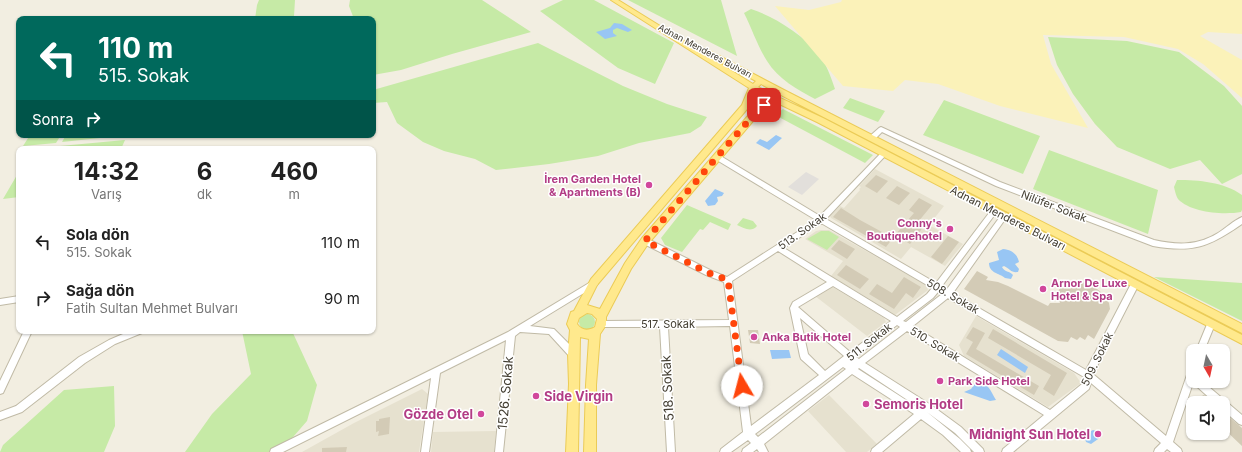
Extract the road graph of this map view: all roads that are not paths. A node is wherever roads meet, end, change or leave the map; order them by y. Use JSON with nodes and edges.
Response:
{"nodes":[{"id":1,"x":614,"y":0,"type":"edge"},
{"id":2,"x":757,"y":84,"type":"junction"},
{"id":3,"x":781,"y":92,"type":"junction"},
{"id":4,"x":773,"y":98,"type":"junction"},
{"id":5,"x":872,"y":138,"type":"junction"},
{"id":6,"x":884,"y":154,"type":"junction"},
{"id":7,"x":717,"y":157,"type":"junction"},
{"id":8,"x":994,"y":211,"type":"junction"},
{"id":9,"x":1004,"y":216,"type":"junction"},
{"id":10,"x":821,"y":220,"type":"junction"},
{"id":11,"x":1242,"y":220,"type":"edge"},
{"id":12,"x":645,"y":241,"type":"junction"},
{"id":13,"x":778,"y":248,"type":"junction"},
{"id":14,"x":728,"y":280,"type":"junction"},
{"id":15,"x":594,"y":282,"type":"junction"},
{"id":16,"x":833,"y":282,"type":"junction"},
{"id":17,"x":1135,"y":284,"type":"junction"},
{"id":18,"x":938,"y":287,"type":"junction"},
{"id":19,"x":949,"y":293,"type":"junction"},
{"id":20,"x":16,"y":300,"type":"edge"},
{"id":21,"x":0,"y":302,"type":"edge"},
{"id":22,"x":794,"y":308,"type":"junction"},
{"id":23,"x":578,"y":312,"type":"junction"},
{"id":24,"x":897,"y":320,"type":"junction"},
{"id":25,"x":734,"y":323,"type":"junction"},
{"id":26,"x":600,"y":324,"type":"junction"},
{"id":27,"x":664,"y":324,"type":"junction"},
{"id":28,"x":1211,"y":324,"type":"junction"},
{"id":29,"x":907,"y":326,"type":"junction"},
{"id":30,"x":519,"y":329,"type":"junction"},
{"id":31,"x":1242,"y":329,"type":"edge"},
{"id":32,"x":575,"y":330,"type":"junction"},
{"id":33,"x":27,"y":334,"type":"edge"},
{"id":34,"x":132,"y":334,"type":"edge"},
{"id":35,"x":510,"y":334,"type":"junction"},
{"id":36,"x":1242,"y":340,"type":"edge"},
{"id":37,"x":1203,"y":344,"type":"edge"},
{"id":38,"x":573,"y":354,"type":"junction"},
{"id":39,"x":850,"y":356,"type":"junction"},
{"id":40,"x":843,"y":362,"type":"junction"},
{"id":41,"x":859,"y":364,"type":"junction"},
{"id":42,"x":852,"y":370,"type":"junction"},
{"id":43,"x":436,"y":372,"type":"junction"},
{"id":44,"x":1088,"y":375,"type":"junction"},
{"id":45,"x":825,"y":376,"type":"junction"},
{"id":46,"x":1188,"y":388,"type":"edge"},
{"id":47,"x":1205,"y":388,"type":"edge"},
{"id":48,"x":0,"y":390,"type":"edge"},
{"id":49,"x":1214,"y":396,"type":"edge"},
{"id":50,"x":924,"y":411,"type":"junction"},
{"id":51,"x":1230,"y":411,"type":"edge"},
{"id":52,"x":1052,"y":415,"type":"junction"},
{"id":53,"x":0,"y":416,"type":"edge"},
{"id":54,"x":1242,"y":421,"type":"edge"},
{"id":55,"x":748,"y":434,"type":"junction"},
{"id":56,"x":1168,"y":442,"type":"junction"},
{"id":57,"x":758,"y":443,"type":"junction"},
{"id":58,"x":274,"y":452,"type":"edge"},
{"id":59,"x":425,"y":452,"type":"edge"},
{"id":60,"x":499,"y":452,"type":"edge"},
{"id":61,"x":572,"y":452,"type":"edge"},
{"id":62,"x":590,"y":452,"type":"edge"},
{"id":63,"x":671,"y":452,"type":"edge"},
{"id":64,"x":724,"y":452,"type":"edge"},
{"id":65,"x":746,"y":452,"type":"edge"},
{"id":66,"x":764,"y":452,"type":"edge"},
{"id":67,"x":875,"y":452,"type":"edge"},
{"id":68,"x":968,"y":452,"type":"edge"},
{"id":69,"x":980,"y":452,"type":"edge"},
{"id":70,"x":1006,"y":452,"type":"edge"},
{"id":71,"x":1158,"y":452,"type":"edge"},
{"id":72,"x":1178,"y":452,"type":"edge"}],
"edges":[{"from":1,"to":2,"type":"main road","name":"Adnan Menderes Bulvarı"},
{"from":2,"to":3,"type":"main road","name":"Adnan Menderes Bulvarı"},
{"from":2,"to":4,"type":"main road","name":"Adnan Menderes Bulvarı"},
{"from":2,"to":15,"type":"main road"},
{"from":3,"to":4,"type":"main road"},
{"from":3,"to":5,"type":"main road","name":"Adnan Menderes Bulvarı"},
{"from":4,"to":6,"type":"main road","name":"Adnan Menderes Bulvarı"},
{"from":4,"to":7,"type":"main road"},
{"from":5,"to":11,"type":"street","name":"Nilüfer Sokak"},
{"from":5,"to":31,"type":"main road","name":"Adnan Menderes Bulvarı"},
{"from":6,"to":8,"type":"main road","name":"Adnan Menderes Bulvarı"},
{"from":6,"to":10,"type":"street","name":"513. Sokak"},
{"from":7,"to":10,"type":"street","name":"508. Sokak"},
{"from":7,"to":12,"type":"main road"},
{"from":8,"to":9,"type":"main road","name":"Adnan Menderes Bulvarı"},
{"from":8,"to":18,"type":"street","name":"511. Sokak"},
{"from":9,"to":17,"type":"main road","name":"Adnan Menderes Bulvarı"},
{"from":9,"to":19,"type":"street","name":"511. Sokak"},
{"from":10,"to":13,"type":"street","name":"513. Sokak"},
{"from":10,"to":18,"type":"street","name":"508. Sokak"},
{"from":12,"to":14,"type":"street"},
{"from":12,"to":26,"type":"main road"},
{"from":13,"to":14,"type":"street","name":"513. Sokak"},
{"from":13,"to":16,"type":"street","name":"510. Sokak"},
{"from":14,"to":25,"type":"street"},
{"from":15,"to":23,"type":"main road"},
{"from":15,"to":30,"type":"street"},
{"from":16,"to":22,"type":"street"},
{"from":16,"to":24,"type":"street","name":"510. Sokak"},
{"from":17,"to":28,"type":"main road","name":"Adnan Menderes Bulvarı"},
{"from":17,"to":44,"type":"street","name":"509. Sokak"},
{"from":18,"to":19,"type":"street","name":"508. Sokak"},
{"from":18,"to":24,"type":"street","name":"511. Sokak"},
{"from":19,"to":29,"type":"street","name":"511. Sokak"},
{"from":19,"to":44,"type":"street","name":"508. Sokak"},
{"from":20,"to":21,"type":"street"},
{"from":22,"to":39,"type":"street"},
{"from":22,"to":45,"type":"street"},
{"from":23,"to":26,"type":"main road"},
{"from":23,"to":32,"type":"main road"},
{"from":24,"to":29,"type":"street","name":"510. Sokak"},
{"from":24,"to":39,"type":"street","name":"511. Sokak"},
{"from":25,"to":27,"type":"street","name":"517. Sokak"},
{"from":25,"to":55,"type":"street"},
{"from":26,"to":27,"type":"street","name":"517. Sokak"},
{"from":26,"to":32,"type":"main road"},
{"from":26,"to":62,"type":"main road"},
{"from":27,"to":63,"type":"street","name":"518. Sokak"},
{"from":28,"to":36,"type":"main road","name":"Adnan Menderes Bulvarı"},
{"from":28,"to":37,"type":"street"},
{"from":29,"to":41,"type":"street","name":"511. Sokak"},
{"from":29,"to":52,"type":"street","name":"510. Sokak"},
{"from":30,"to":35,"type":"street"},
{"from":30,"to":38,"type":"street"},
{"from":32,"to":38,"type":"main road"},
{"from":33,"to":48,"type":"street"},
{"from":34,"to":53,"type":"street"},
{"from":35,"to":43,"type":"street"},
{"from":35,"to":60,"type":"street","name":"1526. Sokak"},
{"from":38,"to":61,"type":"main road"},
{"from":39,"to":40,"type":"street","name":"511. Sokak"},
{"from":39,"to":41,"type":"street"},
{"from":40,"to":42,"type":"street"},
{"from":40,"to":45,"type":"street","name":"511. Sokak"},
{"from":41,"to":42,"type":"street","name":"511. Sokak"},
{"from":41,"to":50,"type":"street"},
{"from":42,"to":50,"type":"street"},
{"from":42,"to":57,"type":"street","name":"511. Sokak"},
{"from":43,"to":58,"type":"street"},
{"from":43,"to":59,"type":"street"},
{"from":44,"to":52,"type":"street","name":"509. Sokak"},
{"from":44,"to":56,"type":"street","name":"508. Sokak"},
{"from":45,"to":55,"type":"street","name":"511. Sokak"},
{"from":46,"to":56,"type":"street"},
{"from":47,"to":49,"type":"street"},
{"from":50,"to":67,"type":"street"},
{"from":50,"to":68,"type":"street"},
{"from":50,"to":69,"type":"street"},
{"from":51,"to":54,"type":"street"},
{"from":52,"to":70,"type":"street","name":"509. Sokak"},
{"from":55,"to":57,"type":"street"},
{"from":55,"to":64,"type":"street","name":"511. Sokak"},
{"from":56,"to":71,"type":"street"},
{"from":56,"to":72,"type":"street","name":"508. Sokak"},
{"from":57,"to":65,"type":"street","name":"511. Sokak"},
{"from":57,"to":66,"type":"street"}]}
